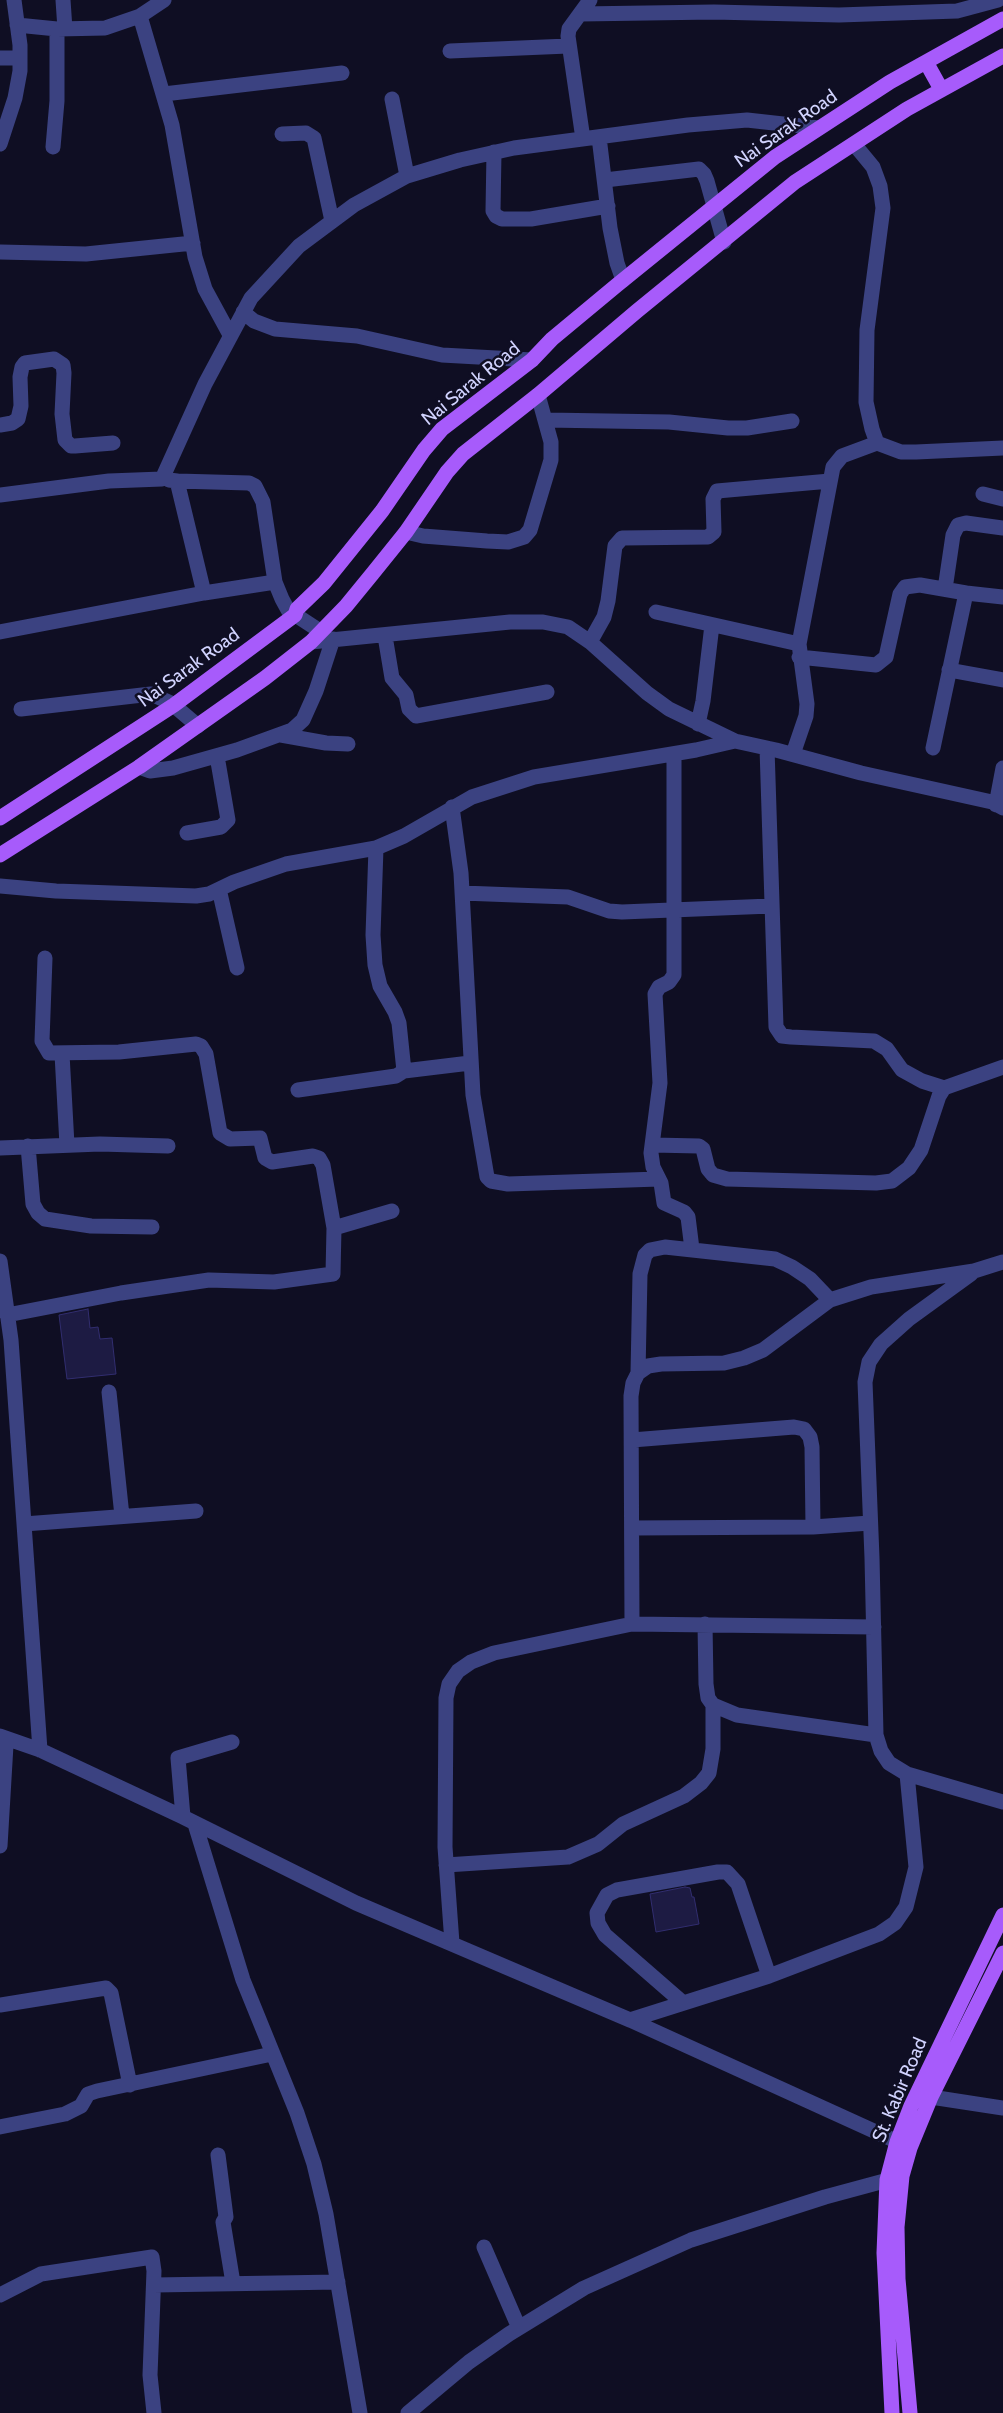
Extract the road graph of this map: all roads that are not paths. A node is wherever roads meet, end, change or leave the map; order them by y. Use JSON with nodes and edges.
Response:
{"nodes":[{"id":1,"x":14,"y":0,"type":"edge"},
{"id":2,"x":63,"y":0,"type":"edge"},
{"id":3,"x":164,"y":0,"type":"edge"},
{"id":4,"x":590,"y":0,"type":"edge"},
{"id":5,"x":998,"y":0,"type":"edge"},
{"id":6,"x":698,"y":6,"type":"edge"},
{"id":7,"x":580,"y":14,"type":"junction"},
{"id":8,"x":140,"y":16,"type":"junction"},
{"id":9,"x":1003,"y":19,"type":"edge"},
{"id":10,"x":17,"y":25,"type":"junction"},
{"id":11,"x":61,"y":29,"type":"junction"},
{"id":12,"x":568,"y":46,"type":"junction"},
{"id":13,"x":450,"y":51,"type":"dead end"},
{"id":14,"x":1003,"y":56,"type":"edge"},
{"id":15,"x":0,"y":58,"type":"edge"},
{"id":16,"x":20,"y":58,"type":"junction"},
{"id":17,"x":926,"y":62,"type":"junction"},
{"id":18,"x":342,"y":73,"type":"dead end"},
{"id":19,"x":942,"y":89,"type":"junction"},
{"id":20,"x":164,"y":94,"type":"junction"},
{"id":21,"x":7,"y":100,"type":"edge"},
{"id":22,"x":392,"y":100,"type":"dead end"},
{"id":23,"x":819,"y":128,"type":"junction"},
{"id":24,"x":282,"y":134,"type":"dead end"},
{"id":25,"x":599,"y":137,"type":"junction"},
{"id":26,"x":582,"y":139,"type":"junction"},
{"id":27,"x":0,"y":144,"type":"edge"},
{"id":28,"x":854,"y":144,"type":"junction"},
{"id":29,"x":53,"y":146,"type":"dead end"},
{"id":30,"x":494,"y":152,"type":"junction"},
{"id":31,"x":406,"y":176,"type":"junction"},
{"id":32,"x":605,"y":180,"type":"junction"},
{"id":33,"x":608,"y":206,"type":"junction"},
{"id":34,"x":714,"y":206,"type":"junction"},
{"id":35,"x":332,"y":221,"type":"junction"},
{"id":36,"x":724,"y":242,"type":"junction"},
{"id":37,"x":193,"y":243,"type":"junction"},
{"id":38,"x":0,"y":252,"type":"edge"},
{"id":39,"x":623,"y":280,"type":"junction"},
{"id":40,"x":243,"y":312,"type":"junction"},
{"id":41,"x":230,"y":335,"type":"junction"},
{"id":42,"x":532,"y":360,"type":"junction"},
{"id":43,"x":538,"y":395,"type":"junction"},
{"id":44,"x":546,"y":420,"type":"junction"},
{"id":45,"x":792,"y":421,"type":"dead end"},
{"id":46,"x":0,"y":425,"type":"edge"},
{"id":47,"x":113,"y":443,"type":"dead end"},
{"id":48,"x":878,"y":443,"type":"junction"},
{"id":49,"x":1003,"y":448,"type":"edge"},
{"id":50,"x":170,"y":480,"type":"junction"},
{"id":51,"x":830,"y":481,"type":"junction"},
{"id":52,"x":983,"y":494,"type":"dead end"},
{"id":53,"x":0,"y":495,"type":"edge"},
{"id":54,"x":1003,"y":499,"type":"edge"},
{"id":55,"x":1003,"y":528,"type":"edge"},
{"id":56,"x":406,"y":532,"type":"junction"},
{"id":57,"x":275,"y":582,"type":"junction"},
{"id":58,"x":945,"y":589,"type":"junction"},
{"id":59,"x":204,"y":593,"type":"junction"},
{"id":60,"x":966,"y":593,"type":"junction"},
{"id":61,"x":1003,"y":597,"type":"edge"},
{"id":62,"x":656,"y":612,"type":"dead end"},
{"id":63,"x":294,"y":614,"type":"junction"},
{"id":64,"x":712,"y":625,"type":"junction"},
{"id":65,"x":0,"y":632,"type":"edge"},
{"id":66,"x":385,"y":636,"type":"junction"},
{"id":67,"x":321,"y":637,"type":"junction"},
{"id":68,"x":590,"y":642,"type":"junction"},
{"id":69,"x":799,"y":651,"type":"junction"},
{"id":70,"x":949,"y":670,"type":"junction"},
{"id":71,"x":1003,"y":680,"type":"edge"},
{"id":72,"x":548,"y":692,"type":"dead end"},
{"id":73,"x":174,"y":705,"type":"junction"},
{"id":74,"x":21,"y":710,"type":"dead end"},
{"id":75,"x":698,"y":724,"type":"junction"},
{"id":76,"x":198,"y":726,"type":"junction"},
{"id":77,"x":281,"y":735,"type":"junction"},
{"id":78,"x":735,"y":741,"type":"junction"},
{"id":79,"x":348,"y":744,"type":"dead end"},
{"id":80,"x":767,"y":748,"type":"junction"},
{"id":81,"x":933,"y":748,"type":"dead end"},
{"id":82,"x":674,"y":754,"type":"junction"},
{"id":83,"x":793,"y":754,"type":"junction"},
{"id":84,"x":217,"y":756,"type":"junction"},
{"id":85,"x":139,"y":767,"type":"junction"},
{"id":86,"x":1002,"y":775,"type":"edge"},
{"id":87,"x":1000,"y":806,"type":"edge"},
{"id":88,"x":452,"y":807,"type":"junction"},
{"id":89,"x":0,"y":818,"type":"edge"},
{"id":90,"x":187,"y":833,"type":"dead end"},
{"id":91,"x":376,"y":848,"type":"junction"},
{"id":92,"x":0,"y":855,"type":"edge"},
{"id":93,"x":0,"y":886,"type":"edge"},
{"id":94,"x":219,"y":889,"type":"junction"},
{"id":95,"x":462,"y":892,"type":"junction"},
{"id":96,"x":771,"y":906,"type":"junction"},
{"id":97,"x":674,"y":911,"type":"junction"},
{"id":98,"x":46,"y":958,"type":"dead end"},
{"id":99,"x":237,"y":968,"type":"dead end"},
{"id":100,"x":62,"y":1054,"type":"junction"},
{"id":101,"x":470,"y":1063,"type":"junction"},
{"id":102,"x":1003,"y":1067,"type":"edge"},
{"id":103,"x":404,"y":1071,"type":"junction"},
{"id":104,"x":944,"y":1088,"type":"junction"},
{"id":105,"x":298,"y":1090,"type":"dead end"},
{"id":106,"x":653,"y":1144,"type":"junction"},
{"id":107,"x":67,"y":1145,"type":"junction"},
{"id":108,"x":28,"y":1146,"type":"junction"},
{"id":109,"x":168,"y":1146,"type":"dead end"},
{"id":110,"x":0,"y":1148,"type":"edge"},
{"id":111,"x":659,"y":1179,"type":"junction"},
{"id":112,"x":392,"y":1211,"type":"dead end"},
{"id":113,"x":152,"y":1227,"type":"dead end"},
{"id":114,"x":334,"y":1228,"type":"junction"},
{"id":115,"x":692,"y":1249,"type":"junction"},
{"id":116,"x":0,"y":1261,"type":"edge"},
{"id":117,"x":1003,"y":1262,"type":"edge"},
{"id":118,"x":974,"y":1271,"type":"junction"},
{"id":119,"x":830,"y":1300,"type":"junction"},
{"id":120,"x":7,"y":1315,"type":"junction"},
{"id":121,"x":5,"y":1338,"type":"edge"},
{"id":122,"x":638,"y":1373,"type":"junction"},
{"id":123,"x":109,"y":1392,"type":"dead end"},
{"id":124,"x":632,"y":1440,"type":"junction"},
{"id":125,"x":196,"y":1511,"type":"dead end"},
{"id":126,"x":122,"y":1516,"type":"junction"},
{"id":127,"x":24,"y":1524,"type":"junction"},
{"id":128,"x":870,"y":1524,"type":"junction"},
{"id":129,"x":813,"y":1527,"type":"junction"},
{"id":130,"x":632,"y":1528,"type":"junction"},
{"id":131,"x":632,"y":1624,"type":"junction"},
{"id":132,"x":705,"y":1624,"type":"junction"},
{"id":133,"x":874,"y":1627,"type":"junction"},
{"id":134,"x":713,"y":1705,"type":"junction"},
{"id":135,"x":876,"y":1735,"type":"junction"},
{"id":136,"x":232,"y":1742,"type":"dead end"},
{"id":137,"x":6,"y":1743,"type":"edge"},
{"id":138,"x":40,"y":1750,"type":"junction"},
{"id":139,"x":906,"y":1774,"type":"junction"},
{"id":140,"x":1003,"y":1802,"type":"edge"},
{"id":141,"x":189,"y":1820,"type":"junction"},
{"id":142,"x":0,"y":1846,"type":"edge"},
{"id":143,"x":446,"y":1865,"type":"junction"},
{"id":144,"x":1003,"y":1915,"type":"edge"},
{"id":145,"x":452,"y":1943,"type":"junction"},
{"id":146,"x":1003,"y":1953,"type":"edge"},
{"id":147,"x":769,"y":1976,"type":"junction"},
{"id":148,"x":682,"y":2002,"type":"junction"},
{"id":149,"x":0,"y":2005,"type":"edge"},
{"id":150,"x":630,"y":2020,"type":"junction"},
{"id":151,"x":272,"y":2054,"type":"junction"},
{"id":152,"x":130,"y":2085,"type":"junction"},
{"id":153,"x":931,"y":2097,"type":"junction"},
{"id":154,"x":1003,"y":2108,"type":"edge"},
{"id":155,"x":0,"y":2127,"type":"edge"},
{"id":156,"x":903,"y":2145,"type":"junction"},
{"id":157,"x":218,"y":2155,"type":"dead end"},
{"id":158,"x":894,"y":2178,"type":"junction"},
{"id":159,"x":484,"y":2246,"type":"dead end"},
{"id":160,"x":338,"y":2282,"type":"junction"},
{"id":161,"x":233,"y":2283,"type":"junction"},
{"id":162,"x":154,"y":2285,"type":"junction"},
{"id":163,"x":0,"y":2295,"type":"edge"},
{"id":164,"x":519,"y":2328,"type":"junction"},
{"id":165,"x":154,"y":2413,"type":"edge"},
{"id":166,"x":360,"y":2413,"type":"edge"},
{"id":167,"x":408,"y":2413,"type":"edge"},
{"id":168,"x":892,"y":2413,"type":"edge"},
{"id":169,"x":910,"y":2413,"type":"edge"}],
"edges":[{"from":1,"to":10,"type":"street"},
{"from":2,"to":11,"type":"street"},
{"from":3,"to":8,"type":"street"},
{"from":4,"to":7,"type":"street"},
{"from":5,"to":6,"type":"street"},
{"from":6,"to":7,"type":"street"},
{"from":7,"to":12,"type":"street"},
{"from":8,"to":11,"type":"street"},
{"from":8,"to":20,"type":"street"},
{"from":9,"to":17,"type":"main road","name":"Nai Sarak Road"},
{"from":10,"to":11,"type":"street"},
{"from":10,"to":16,"type":"street"},
{"from":11,"to":29,"type":"street"},
{"from":12,"to":13,"type":"street"},
{"from":12,"to":26,"type":"street"},
{"from":14,"to":19,"type":"main road"},
{"from":15,"to":16,"type":"street"},
{"from":16,"to":21,"type":"street"},
{"from":17,"to":19,"type":"main road"},
{"from":17,"to":23,"type":"main road","name":"Nai Sarak Road"},
{"from":18,"to":20,"type":"street"},
{"from":19,"to":28,"type":"main road"},
{"from":20,"to":37,"type":"street"},
{"from":21,"to":27,"type":"street"},
{"from":22,"to":31,"type":"street"},
{"from":23,"to":25,"type":"street"},
{"from":23,"to":34,"type":"main road","name":"Nai Sarak Road"},
{"from":24,"to":35,"type":"street"},
{"from":25,"to":26,"type":"street"},
{"from":25,"to":32,"type":"street"},
{"from":26,"to":30,"type":"street"},
{"from":28,"to":36,"type":"main road"},
{"from":28,"to":48,"type":"street"},
{"from":30,"to":31,"type":"street"},
{"from":30,"to":33,"type":"street"},
{"from":31,"to":35,"type":"street"},
{"from":32,"to":33,"type":"street"},
{"from":32,"to":34,"type":"street"},
{"from":33,"to":39,"type":"street"},
{"from":34,"to":36,"type":"street"},
{"from":34,"to":39,"type":"main road","name":"Nai Sarak Road"},
{"from":35,"to":40,"type":"street"},
{"from":36,"to":43,"type":"main road"},
{"from":37,"to":38,"type":"street"},
{"from":37,"to":41,"type":"street"},
{"from":39,"to":42,"type":"main road","name":"Nai Sarak Road"},
{"from":40,"to":41,"type":"street"},
{"from":40,"to":42,"type":"street"},
{"from":41,"to":50,"type":"street"},
{"from":42,"to":63,"type":"main road","name":"Nai Sarak Road"},
{"from":43,"to":44,"type":"street"},
{"from":43,"to":56,"type":"main road"},
{"from":44,"to":45,"type":"street"},
{"from":44,"to":56,"type":"street"},
{"from":46,"to":47,"type":"street"},
{"from":48,"to":49,"type":"street"},
{"from":48,"to":51,"type":"street"},
{"from":50,"to":53,"type":"street"},
{"from":50,"to":57,"type":"street"},
{"from":50,"to":59,"type":"street"},
{"from":51,"to":68,"type":"street"},
{"from":51,"to":69,"type":"street"},
{"from":52,"to":54,"type":"street"},
{"from":55,"to":58,"type":"street"},
{"from":56,"to":67,"type":"main road"},
{"from":57,"to":59,"type":"street"},
{"from":57,"to":63,"type":"street"},
{"from":58,"to":60,"type":"street"},
{"from":58,"to":69,"type":"street"},
{"from":59,"to":65,"type":"street"},
{"from":60,"to":61,"type":"street"},
{"from":60,"to":70,"type":"street"},
{"from":62,"to":64,"type":"street"},
{"from":63,"to":67,"type":"street"},
{"from":63,"to":73,"type":"main road","name":"Nai Sarak Road"},
{"from":64,"to":69,"type":"street"},
{"from":64,"to":75,"type":"street"},
{"from":66,"to":67,"type":"street"},
{"from":66,"to":68,"type":"street"},
{"from":66,"to":72,"type":"street"},
{"from":67,"to":76,"type":"main road"},
{"from":67,"to":77,"type":"street"},
{"from":68,"to":75,"type":"street"},
{"from":69,"to":83,"type":"street"},
{"from":70,"to":71,"type":"street"},
{"from":70,"to":81,"type":"street"},
{"from":73,"to":74,"type":"street"},
{"from":73,"to":76,"type":"street"},
{"from":73,"to":89,"type":"main road","name":"Nai Sarak Road"},
{"from":75,"to":78,"type":"street"},
{"from":76,"to":85,"type":"main road"},
{"from":77,"to":79,"type":"street"},
{"from":77,"to":84,"type":"street"},
{"from":78,"to":80,"type":"street"},
{"from":78,"to":82,"type":"street"},
{"from":80,"to":83,"type":"street"},
{"from":80,"to":96,"type":"street"},
{"from":82,"to":88,"type":"street"},
{"from":82,"to":97,"type":"street"},
{"from":83,"to":87,"type":"street"},
{"from":84,"to":85,"type":"street"},
{"from":84,"to":90,"type":"street"},
{"from":85,"to":92,"type":"main road"},
{"from":86,"to":87,"type":"street"},
{"from":88,"to":91,"type":"street"},
{"from":88,"to":95,"type":"street"},
{"from":91,"to":94,"type":"street"},
{"from":91,"to":103,"type":"street"},
{"from":93,"to":94,"type":"street"},
{"from":94,"to":99,"type":"street"},
{"from":95,"to":97,"type":"street"},
{"from":95,"to":101,"type":"street"},
{"from":96,"to":97,"type":"street"},
{"from":96,"to":104,"type":"street"},
{"from":97,"to":106,"type":"street"},
{"from":98,"to":100,"type":"street"},
{"from":100,"to":107,"type":"street"},
{"from":100,"to":114,"type":"street"},
{"from":101,"to":103,"type":"street"},
{"from":101,"to":111,"type":"street"},
{"from":102,"to":104,"type":"street"},
{"from":103,"to":105,"type":"street"},
{"from":104,"to":106,"type":"street"},
{"from":106,"to":111,"type":"street"},
{"from":107,"to":108,"type":"street"},
{"from":107,"to":109,"type":"street"},
{"from":108,"to":110,"type":"street"},
{"from":108,"to":113,"type":"street"},
{"from":111,"to":115,"type":"street"},
{"from":112,"to":114,"type":"street"},
{"from":114,"to":120,"type":"street"},
{"from":115,"to":119,"type":"street"},
{"from":115,"to":122,"type":"street"},
{"from":116,"to":120,"type":"street"},
{"from":117,"to":118,"type":"street"},
{"from":118,"to":119,"type":"street"},
{"from":118,"to":128,"type":"street"},
{"from":119,"to":122,"type":"street"},
{"from":120,"to":121,"type":"street"},
{"from":121,"to":127,"type":"street"},
{"from":122,"to":124,"type":"street"},
{"from":123,"to":126,"type":"street"},
{"from":124,"to":129,"type":"street"},
{"from":124,"to":130,"type":"street"},
{"from":125,"to":126,"type":"street"},
{"from":126,"to":127,"type":"street"},
{"from":127,"to":138,"type":"street"},
{"from":128,"to":129,"type":"street"},
{"from":128,"to":133,"type":"street"},
{"from":129,"to":130,"type":"street"},
{"from":130,"to":131,"type":"street"},
{"from":131,"to":132,"type":"street"},
{"from":131,"to":143,"type":"street"},
{"from":132,"to":133,"type":"street"},
{"from":132,"to":134,"type":"street"},
{"from":133,"to":135,"type":"street"},
{"from":134,"to":135,"type":"street"},
{"from":134,"to":143,"type":"street"},
{"from":135,"to":139,"type":"street"},
{"from":136,"to":141,"type":"street"},
{"from":137,"to":138,"type":"street"},
{"from":137,"to":142,"type":"street"},
{"from":138,"to":141,"type":"street"},
{"from":139,"to":140,"type":"street"},
{"from":139,"to":147,"type":"street"},
{"from":141,"to":145,"type":"street"},
{"from":141,"to":151,"type":"street"},
{"from":143,"to":145,"type":"street"},
{"from":144,"to":156,"type":"main road","name":"St. Kabir Road"},
{"from":145,"to":150,"type":"street"},
{"from":146,"to":153,"type":"main road","name":"St. Kabir Road"},
{"from":147,"to":148,"type":"street"},
{"from":147,"to":148,"type":"street"},
{"from":148,"to":150,"type":"street"},
{"from":149,"to":152,"type":"street"},
{"from":150,"to":156,"type":"street"},
{"from":151,"to":152,"type":"street"},
{"from":151,"to":160,"type":"street"},
{"from":152,"to":155,"type":"street"},
{"from":153,"to":154,"type":"street"},
{"from":153,"to":156,"type":"main road","name":"St. Kabir Road"},
{"from":156,"to":158,"type":"main road","name":"St. Kabir Road"},
{"from":157,"to":161,"type":"street"},
{"from":158,"to":164,"type":"street"},
{"from":158,"to":168,"type":"main road","name":"St. Kabir Road"},
{"from":158,"to":169,"type":"main road","name":"St. Kabir Road"},
{"from":159,"to":164,"type":"street"},
{"from":160,"to":161,"type":"street"},
{"from":160,"to":166,"type":"street"},
{"from":161,"to":162,"type":"street"},
{"from":162,"to":163,"type":"street"},
{"from":162,"to":165,"type":"street"},
{"from":164,"to":167,"type":"street"}]}
